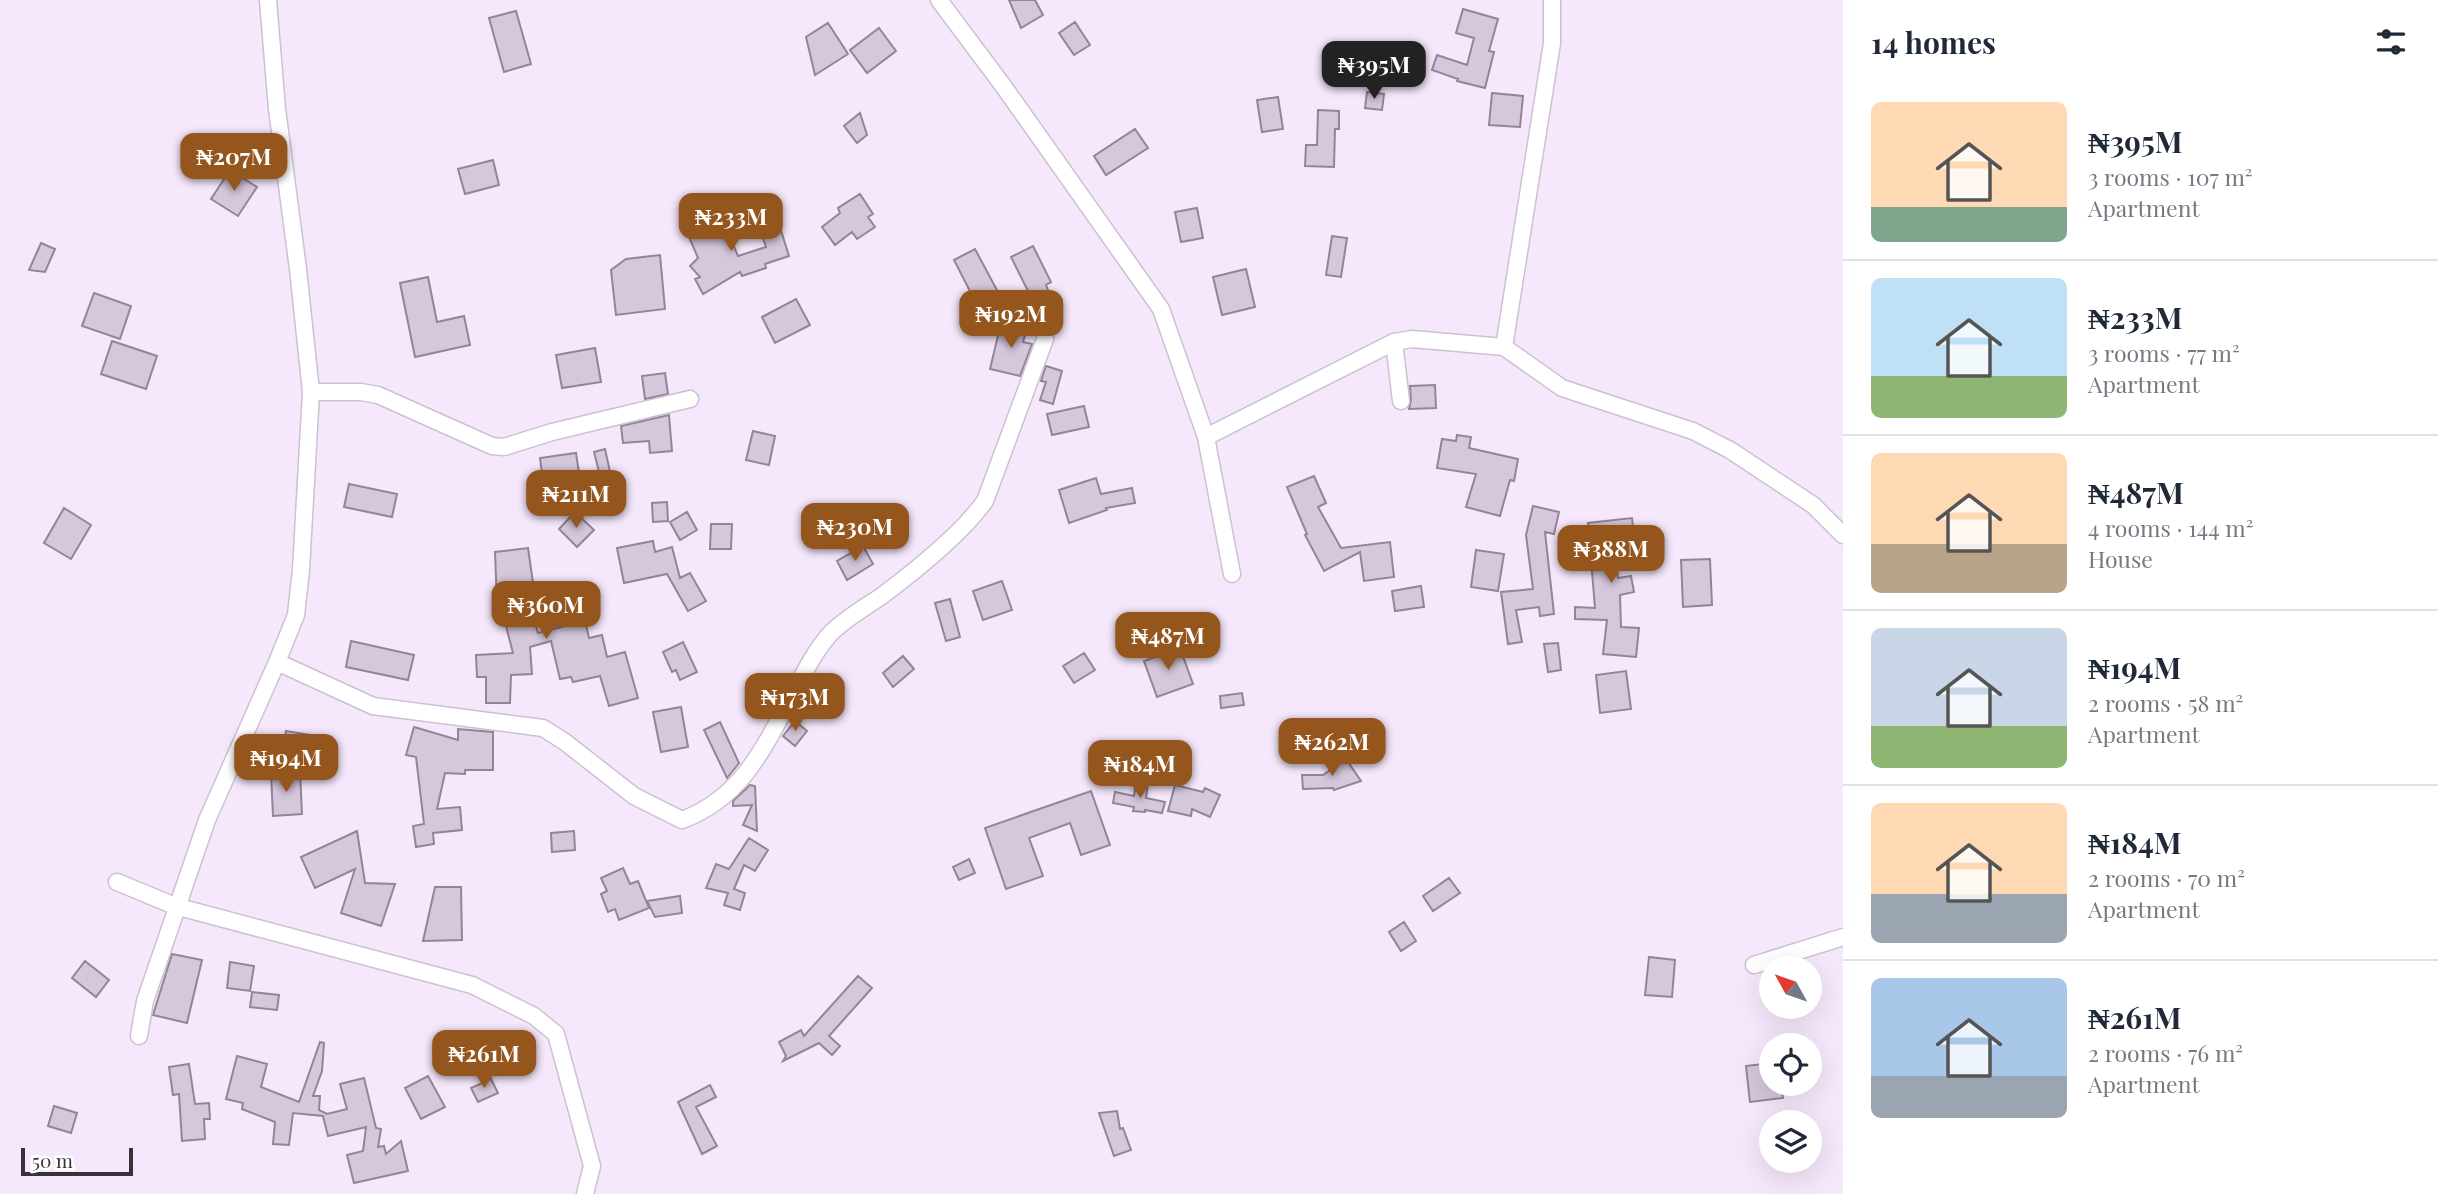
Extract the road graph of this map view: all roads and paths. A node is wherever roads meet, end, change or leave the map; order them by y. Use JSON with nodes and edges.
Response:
{"nodes":[{"id":1,"x":268,"y":0,"type":"edge"},
{"id":2,"x":939,"y":0,"type":"edge"},
{"id":3,"x":1552,"y":0,"type":"edge"},
{"id":4,"x":1045,"y":339,"type":"dead end"},
{"id":5,"x":1394,"y":342,"type":"junction"},
{"id":6,"x":1504,"y":347,"type":"junction"},
{"id":7,"x":311,"y":391,"type":"junction"},
{"id":8,"x":690,"y":399,"type":"dead end"},
{"id":9,"x":1401,"y":401,"type":"dead end"},
{"id":10,"x":1206,"y":437,"type":"junction"},
{"id":11,"x":1843,"y":535,"type":"edge"},
{"id":12,"x":1231,"y":574,"type":"dead end"},
{"id":13,"x":277,"y":662,"type":"junction"},
{"id":14,"x":117,"y":882,"type":"dead end"},
{"id":15,"x":175,"y":906,"type":"junction"},
{"id":16,"x":1843,"y":937,"type":"edge"},
{"id":17,"x":1755,"y":965,"type":"dead end"},
{"id":18,"x":139,"y":1036,"type":"dead end"},
{"id":19,"x":586,"y":1194,"type":"edge"}],
"edges":[{"from":1,"to":7,"type":"street"},
{"from":2,"to":10,"type":"street"},
{"from":3,"to":6,"type":"street"},
{"from":4,"to":13,"type":"street"},
{"from":5,"to":6,"type":"street"},
{"from":5,"to":9,"type":"street"},
{"from":5,"to":10,"type":"street"},
{"from":6,"to":11,"type":"street"},
{"from":7,"to":8,"type":"street"},
{"from":7,"to":13,"type":"street"},
{"from":10,"to":12,"type":"street"},
{"from":13,"to":15,"type":"street"},
{"from":14,"to":15,"type":"street"},
{"from":15,"to":18,"type":"street"},
{"from":15,"to":19,"type":"street"},
{"from":16,"to":17,"type":"street"}]}
